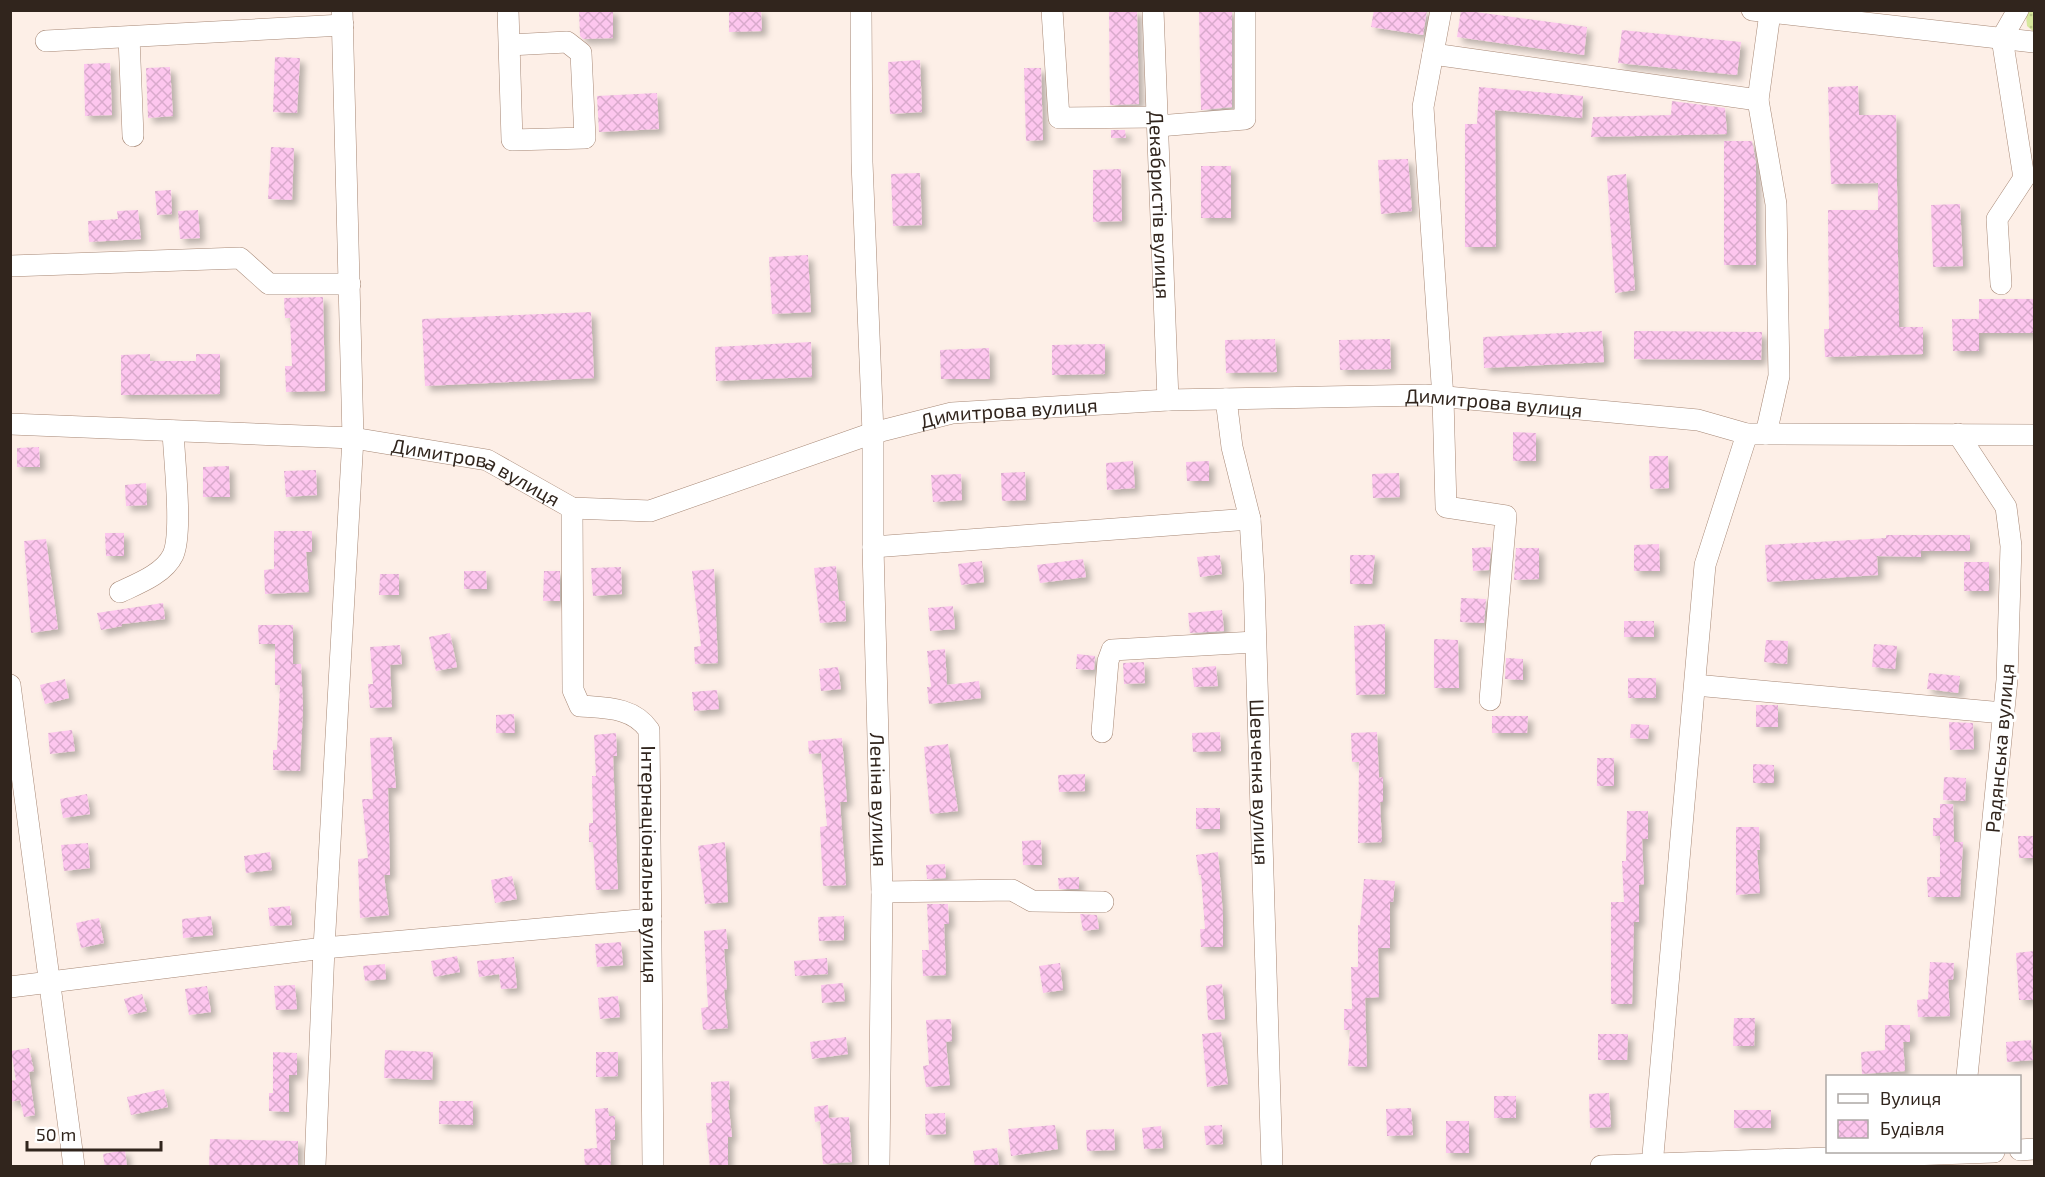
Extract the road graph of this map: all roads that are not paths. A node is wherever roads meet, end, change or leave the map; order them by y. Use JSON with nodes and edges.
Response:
{"nodes":[{"id":1,"x":508,"y":10,"type":"edge"},
{"id":2,"x":861,"y":10,"type":"edge"},
{"id":3,"x":1052,"y":10,"type":"edge"},
{"id":4,"x":1153,"y":10,"type":"edge"},
{"id":5,"x":1245,"y":10,"type":"edge"},
{"id":6,"x":1441,"y":10,"type":"edge"},
{"id":7,"x":2018,"y":10,"type":"edge"},
{"id":8,"x":1761,"y":12,"type":"edge"},
{"id":9,"x":343,"y":18,"type":"edge"},
{"id":10,"x":129,"y":37,"type":"junction"},
{"id":11,"x":2002,"y":38,"type":"junction"},
{"id":12,"x":46,"y":41,"type":"dead end"},
{"id":13,"x":2034,"y":42,"type":"edge"},
{"id":14,"x":509,"y":45,"type":"junction"},
{"id":15,"x":1433,"y":54,"type":"junction"},
{"id":16,"x":1758,"y":100,"type":"junction"},
{"id":17,"x":1157,"y":122,"type":"junction"},
{"id":18,"x":133,"y":136,"type":"dead end"},
{"id":19,"x":10,"y":266,"type":"edge"},
{"id":20,"x":350,"y":284,"type":"junction"},
{"id":21,"x":2001,"y":284,"type":"dead end"},
{"id":22,"x":1443,"y":398,"type":"junction"},
{"id":23,"x":1226,"y":399,"type":"junction"},
{"id":24,"x":1167,"y":400,"type":"junction"},
{"id":25,"x":10,"y":424,"type":"edge"},
{"id":26,"x":173,"y":430,"type":"junction"},
{"id":27,"x":873,"y":433,"type":"junction"},
{"id":28,"x":1756,"y":434,"type":"junction"},
{"id":29,"x":1958,"y":434,"type":"junction"},
{"id":30,"x":2034,"y":435,"type":"edge"},
{"id":31,"x":353,"y":438,"type":"junction"},
{"id":32,"x":572,"y":508,"type":"junction"},
{"id":33,"x":1250,"y":519,"type":"junction"},
{"id":34,"x":873,"y":547,"type":"junction"},
{"id":35,"x":120,"y":592,"type":"dead end"},
{"id":36,"x":1255,"y":642,"type":"junction"},
{"id":37,"x":10,"y":685,"type":"edge"},
{"id":38,"x":1695,"y":685,"type":"junction"},
{"id":39,"x":1490,"y":700,"type":"dead end"},
{"id":40,"x":2003,"y":713,"type":"junction"},
{"id":41,"x":1102,"y":732,"type":"dead end"},
{"id":42,"x":882,"y":892,"type":"junction"},
{"id":43,"x":1103,"y":902,"type":"dead end"},
{"id":44,"x":651,"y":919,"type":"junction"},
{"id":45,"x":324,"y":948,"type":"junction"},
{"id":46,"x":49,"y":981,"type":"junction"},
{"id":47,"x":10,"y":987,"type":"edge"},
{"id":48,"x":1967,"y":1075,"type":"edge"},
{"id":49,"x":1987,"y":1153,"type":"edge"},
{"id":50,"x":1959,"y":1157,"type":"edge"},
{"id":51,"x":1652,"y":1165,"type":"edge"},
{"id":52,"x":74,"y":1167,"type":"edge"},
{"id":53,"x":315,"y":1167,"type":"edge"},
{"id":54,"x":653,"y":1167,"type":"edge"},
{"id":55,"x":879,"y":1167,"type":"edge"},
{"id":56,"x":1272,"y":1167,"type":"edge"},
{"id":57,"x":1601,"y":1167,"type":"edge"}],
"edges":[{"from":1,"to":14,"type":"street"},
{"from":2,"to":27,"type":"street","name":"Леніна вулиця"},
{"from":3,"to":17,"type":"street"},
{"from":4,"to":17,"type":"street","name":"Декабристів вулиця"},
{"from":5,"to":17,"type":"street"},
{"from":6,"to":15,"type":"street"},
{"from":7,"to":11,"type":"street"},
{"from":8,"to":11,"type":"street"},
{"from":8,"to":16,"type":"street"},
{"from":9,"to":10,"type":"street"},
{"from":9,"to":20,"type":"street"},
{"from":10,"to":12,"type":"street"},
{"from":10,"to":18,"type":"street"},
{"from":11,"to":13,"type":"street"},
{"from":11,"to":21,"type":"street"},
{"from":14,"to":14,"type":"street"},
{"from":15,"to":16,"type":"street"},
{"from":15,"to":22,"type":"street"},
{"from":16,"to":28,"type":"street"},
{"from":17,"to":24,"type":"street","name":"Декабристів вулиця"},
{"from":19,"to":20,"type":"street"},
{"from":20,"to":31,"type":"street"},
{"from":22,"to":23,"type":"street","name":"Димитрова вулиця"},
{"from":22,"to":28,"type":"street","name":"Димитрова вулиця"},
{"from":22,"to":39,"type":"street"},
{"from":23,"to":24,"type":"street","name":"Димитрова вулиця"},
{"from":23,"to":33,"type":"street","name":"Шевченка вулиця"},
{"from":24,"to":27,"type":"street","name":"Димитрова вулиця"},
{"from":25,"to":26,"type":"street","name":"Димитрова вулиця"},
{"from":26,"to":31,"type":"street","name":"Димитрова вулиця"},
{"from":26,"to":35,"type":"street"},
{"from":27,"to":32,"type":"street","name":"Димитрова вулиця"},
{"from":27,"to":34,"type":"street","name":"Леніна вулиця"},
{"from":28,"to":29,"type":"street","name":"Димитрова вулиця"},
{"from":28,"to":38,"type":"street"},
{"from":29,"to":30,"type":"street","name":"Димитрова вулиця"},
{"from":29,"to":40,"type":"street","name":"Радянська вулиця"},
{"from":31,"to":32,"type":"street","name":"Димитрова вулиця"},
{"from":31,"to":45,"type":"street"},
{"from":32,"to":44,"type":"street","name":"Інтернаціональна вулиця"},
{"from":33,"to":34,"type":"street"},
{"from":33,"to":36,"type":"street","name":"Шевченка вулиця"},
{"from":34,"to":42,"type":"street","name":"Леніна вулиця"},
{"from":36,"to":41,"type":"street"},
{"from":36,"to":56,"type":"street","name":"Шевченка вулиця"},
{"from":37,"to":46,"type":"street"},
{"from":38,"to":40,"type":"street"},
{"from":38,"to":51,"type":"street"},
{"from":40,"to":48,"type":"street","name":"Радянська вулиця"},
{"from":42,"to":43,"type":"street"},
{"from":42,"to":55,"type":"street","name":"Леніна вулиця"},
{"from":44,"to":45,"type":"street"},
{"from":44,"to":54,"type":"street","name":"Інтернаціональна вулиця"},
{"from":45,"to":46,"type":"street"},
{"from":45,"to":53,"type":"street"},
{"from":46,"to":47,"type":"street"},
{"from":46,"to":52,"type":"street"},
{"from":49,"to":50,"type":"street"},
{"from":50,"to":51,"type":"street"},
{"from":51,"to":57,"type":"street"}]}
